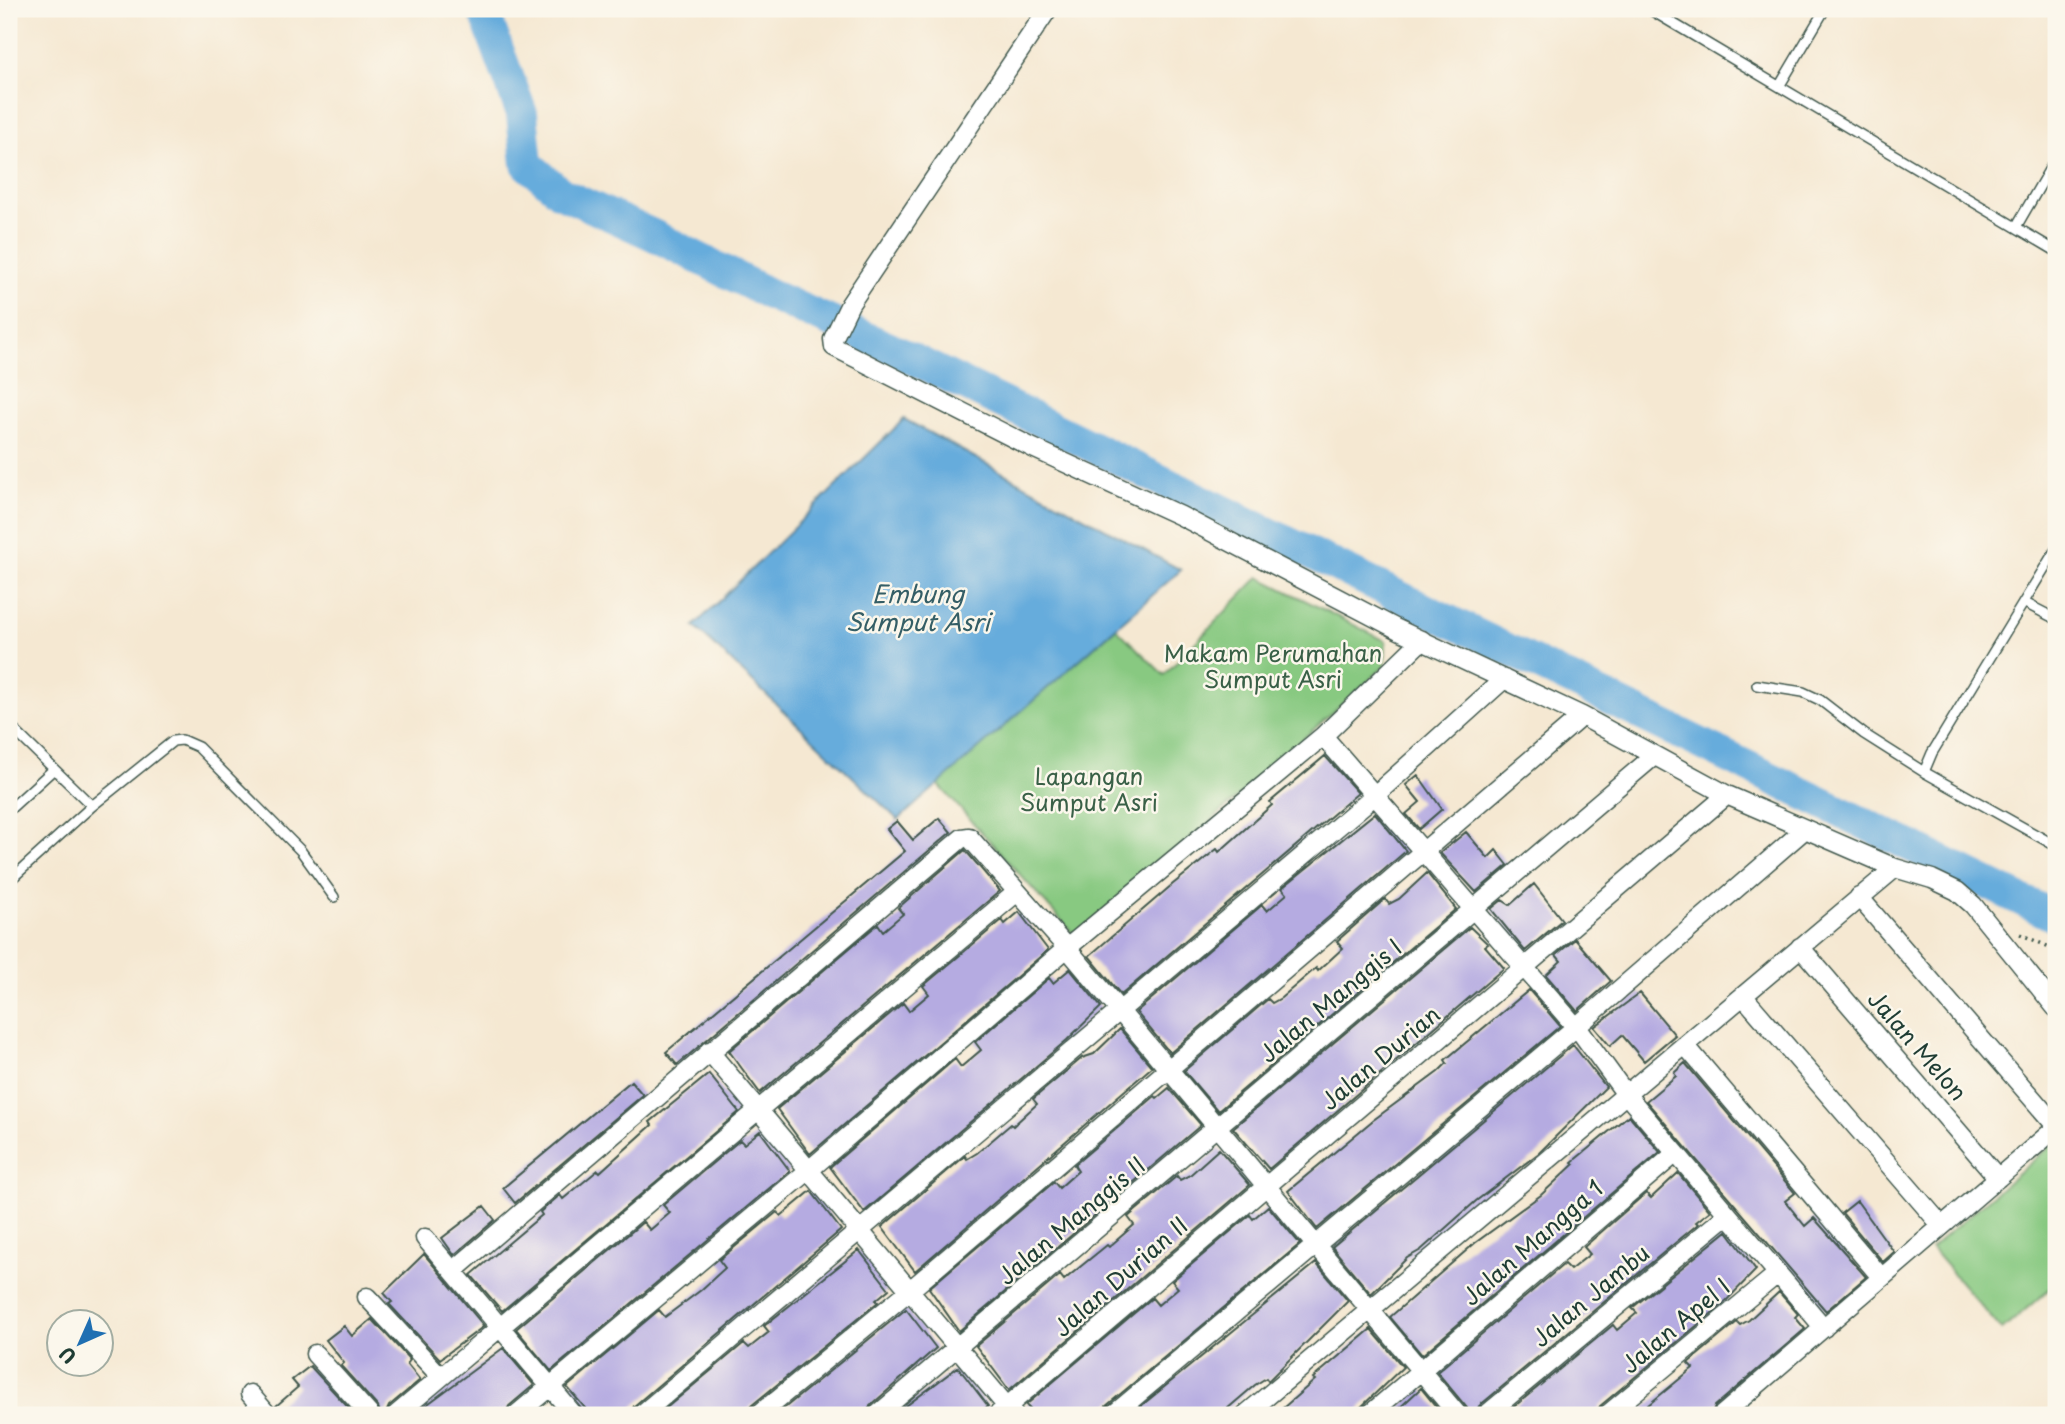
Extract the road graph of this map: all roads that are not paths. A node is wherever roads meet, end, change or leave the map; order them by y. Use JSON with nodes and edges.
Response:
{"nodes":[{"id":1,"x":1048,"y":9,"type":"edge"},
{"id":2,"x":1649,"y":9,"type":"edge"},
{"id":3,"x":1825,"y":9,"type":"edge"},
{"id":4,"x":1780,"y":85,"type":"junction"},
{"id":5,"x":2056,"y":158,"type":"edge"},
{"id":6,"x":2016,"y":227,"type":"junction"},
{"id":7,"x":2056,"y":251,"type":"edge"},
{"id":8,"x":2056,"y":549,"type":"edge"},
{"id":9,"x":2025,"y":603,"type":"junction"},
{"id":10,"x":2056,"y":619,"type":"edge"},
{"id":11,"x":1422,"y":640,"type":"junction"},
{"id":12,"x":1504,"y":679,"type":"junction"},
{"id":13,"x":1757,"y":685,"type":"dead end"},
{"id":14,"x":1582,"y":716,"type":"junction"},
{"id":15,"x":9,"y":725,"type":"edge"},
{"id":16,"x":1323,"y":736,"type":"junction"},
{"id":17,"x":1654,"y":756,"type":"junction"},
{"id":18,"x":54,"y":769,"type":"junction"},
{"id":19,"x":1924,"y":772,"type":"junction"},
{"id":20,"x":1727,"y":795,"type":"junction"},
{"id":21,"x":1374,"y":796,"type":"junction"},
{"id":22,"x":92,"y":806,"type":"junction"},
{"id":23,"x":9,"y":810,"type":"edge"},
{"id":24,"x":1804,"y":830,"type":"junction"},
{"id":25,"x":2056,"y":846,"type":"edge"},
{"id":26,"x":1423,"y":854,"type":"junction"},
{"id":27,"x":1895,"y":868,"type":"junction"},
{"id":28,"x":9,"y":881,"type":"edge"},
{"id":29,"x":1017,"y":892,"type":"junction"},
{"id":30,"x":334,"y":897,"type":"dead end"},
{"id":31,"x":1859,"y":897,"type":"junction"},
{"id":32,"x":1475,"y":911,"type":"junction"},
{"id":33,"x":1800,"y":947,"type":"junction"},
{"id":34,"x":1067,"y":948,"type":"junction"},
{"id":35,"x":1526,"y":970,"type":"junction"},
{"id":36,"x":1744,"y":997,"type":"junction"},
{"id":37,"x":2056,"y":1008,"type":"edge"},
{"id":38,"x":1120,"y":1012,"type":"junction"},
{"id":39,"x":1576,"y":1028,"type":"junction"},
{"id":40,"x":1685,"y":1045,"type":"junction"},
{"id":41,"x":709,"y":1051,"type":"junction"},
{"id":42,"x":1168,"y":1070,"type":"junction"},
{"id":43,"x":1625,"y":1093,"type":"junction"},
{"id":44,"x":761,"y":1110,"type":"junction"},
{"id":45,"x":2056,"y":1127,"type":"edge"},
{"id":46,"x":1218,"y":1129,"type":"junction"},
{"id":47,"x":1676,"y":1153,"type":"junction"},
{"id":48,"x":808,"y":1171,"type":"junction"},
{"id":49,"x":1998,"y":1178,"type":"junction"},
{"id":50,"x":1266,"y":1184,"type":"junction"},
{"id":51,"x":1727,"y":1215,"type":"junction"},
{"id":52,"x":1942,"y":1227,"type":"junction"},
{"id":53,"x":860,"y":1232,"type":"junction"},
{"id":54,"x":425,"y":1238,"type":"dead end"},
{"id":55,"x":1317,"y":1246,"type":"junction"},
{"id":56,"x":453,"y":1270,"type":"junction"},
{"id":57,"x":1776,"y":1275,"type":"junction"},
{"id":58,"x":1881,"y":1277,"type":"junction"},
{"id":59,"x":909,"y":1291,"type":"junction"},
{"id":60,"x":367,"y":1297,"type":"dead end"},
{"id":61,"x":1368,"y":1310,"type":"junction"},
{"id":62,"x":499,"y":1328,"type":"junction"},
{"id":63,"x":1824,"y":1328,"type":"junction"},
{"id":64,"x":957,"y":1350,"type":"junction"},
{"id":65,"x":315,"y":1354,"type":"dead end"},
{"id":66,"x":1423,"y":1371,"type":"junction"},
{"id":67,"x":441,"y":1377,"type":"junction"},
{"id":68,"x":550,"y":1387,"type":"junction"},
{"id":69,"x":250,"y":1395,"type":"dead end"},
{"id":70,"x":1006,"y":1413,"type":"edge"},
{"id":71,"x":268,"y":1415,"type":"edge"},
{"id":72,"x":370,"y":1415,"type":"edge"},
{"id":73,"x":396,"y":1415,"type":"edge"},
{"id":74,"x":516,"y":1415,"type":"edge"},
{"id":75,"x":574,"y":1415,"type":"edge"},
{"id":76,"x":641,"y":1415,"type":"edge"},
{"id":77,"x":758,"y":1415,"type":"edge"},
{"id":78,"x":877,"y":1415,"type":"edge"},
{"id":79,"x":1114,"y":1415,"type":"edge"},
{"id":80,"x":1245,"y":1415,"type":"edge"},
{"id":81,"x":1369,"y":1415,"type":"edge"},
{"id":82,"x":1458,"y":1415,"type":"edge"},
{"id":83,"x":1486,"y":1415,"type":"edge"},
{"id":84,"x":1607,"y":1415,"type":"edge"},
{"id":85,"x":1722,"y":1415,"type":"edge"}],
"edges":[{"from":1,"to":11,"type":"street"},
{"from":2,"to":4,"type":"lane"},
{"from":3,"to":4,"type":"lane"},
{"from":4,"to":6,"type":"lane"},
{"from":5,"to":6,"type":"lane"},
{"from":6,"to":7,"type":"lane"},
{"from":8,"to":9,"type":"lane"},
{"from":9,"to":10,"type":"lane"},
{"from":9,"to":19,"type":"lane"},
{"from":11,"to":12,"type":"street"},
{"from":11,"to":16,"type":"street"},
{"from":12,"to":14,"type":"street"},
{"from":12,"to":21,"type":"street"},
{"from":13,"to":19,"type":"lane"},
{"from":14,"to":17,"type":"street"},
{"from":14,"to":26,"type":"street"},
{"from":15,"to":18,"type":"lane"},
{"from":16,"to":21,"type":"street"},
{"from":16,"to":34,"type":"street"},
{"from":17,"to":20,"type":"street"},
{"from":17,"to":32,"type":"street","name":"Jalan Manggis I"},
{"from":18,"to":22,"type":"lane"},
{"from":18,"to":23,"type":"lane"},
{"from":19,"to":25,"type":"lane"},
{"from":20,"to":24,"type":"street"},
{"from":20,"to":35,"type":"street","name":"Jalan Durian"},
{"from":21,"to":26,"type":"street"},
{"from":21,"to":38,"type":"street"},
{"from":22,"to":28,"type":"lane"},
{"from":22,"to":30,"type":"lane"},
{"from":24,"to":27,"type":"street"},
{"from":24,"to":39,"type":"street"},
{"from":26,"to":32,"type":"street"},
{"from":26,"to":42,"type":"street"},
{"from":27,"to":31,"type":"street"},
{"from":27,"to":37,"type":"street"},
{"from":29,"to":34,"type":"street"},
{"from":29,"to":41,"type":"street"},
{"from":29,"to":44,"type":"street"},
{"from":31,"to":33,"type":"street"},
{"from":31,"to":45,"type":"street"},
{"from":32,"to":35,"type":"street"},
{"from":32,"to":46,"type":"street","name":"Jalan Manggis I"},
{"from":33,"to":36,"type":"street"},
{"from":33,"to":49,"type":"street","name":"Jalan Melon"},
{"from":34,"to":38,"type":"street"},
{"from":34,"to":48,"type":"street"},
{"from":35,"to":39,"type":"street"},
{"from":35,"to":50,"type":"street","name":"Jalan Durian"},
{"from":36,"to":40,"type":"street"},
{"from":36,"to":52,"type":"street"},
{"from":38,"to":42,"type":"street"},
{"from":38,"to":53,"type":"street"},
{"from":39,"to":43,"type":"street"},
{"from":39,"to":55,"type":"street"},
{"from":40,"to":43,"type":"street"},
{"from":40,"to":58,"type":"street"},
{"from":41,"to":44,"type":"street"},
{"from":41,"to":56,"type":"street"},
{"from":42,"to":46,"type":"street"},
{"from":42,"to":59,"type":"street"},
{"from":43,"to":47,"type":"street"},
{"from":43,"to":61,"type":"street"},
{"from":44,"to":48,"type":"street"},
{"from":44,"to":62,"type":"street"},
{"from":45,"to":49,"type":"street"},
{"from":46,"to":50,"type":"street"},
{"from":46,"to":64,"type":"street","name":"Jalan Manggis II"},
{"from":47,"to":51,"type":"street"},
{"from":47,"to":66,"type":"street","name":"Jalan Mangga 1"},
{"from":48,"to":53,"type":"street"},
{"from":48,"to":68,"type":"street"},
{"from":49,"to":52,"type":"street"},
{"from":50,"to":55,"type":"street"},
{"from":50,"to":70,"type":"street","name":"Jalan Durian II"},
{"from":51,"to":57,"type":"street"},
{"from":51,"to":83,"type":"street","name":"Jalan Jambu"},
{"from":52,"to":58,"type":"street"},
{"from":53,"to":59,"type":"street"},
{"from":53,"to":76,"type":"street"},
{"from":54,"to":56,"type":"street"},
{"from":55,"to":61,"type":"street"},
{"from":55,"to":79,"type":"street"},
{"from":56,"to":62,"type":"street"},
{"from":57,"to":63,"type":"street"},
{"from":57,"to":84,"type":"street","name":"Jalan Apel I"},
{"from":58,"to":63,"type":"street"},
{"from":59,"to":64,"type":"street"},
{"from":59,"to":77,"type":"street"},
{"from":60,"to":67,"type":"street"},
{"from":61,"to":66,"type":"street"},
{"from":61,"to":80,"type":"street"},
{"from":62,"to":67,"type":"street"},
{"from":62,"to":68,"type":"street"},
{"from":63,"to":85,"type":"street"},
{"from":64,"to":70,"type":"street"},
{"from":64,"to":78,"type":"street","name":"Jalan Manggis II"},
{"from":65,"to":72,"type":"street"},
{"from":66,"to":81,"type":"street","name":"Jalan Mangga 1"},
{"from":66,"to":82,"type":"street"},
{"from":67,"to":73,"type":"street"},
{"from":68,"to":74,"type":"street"},
{"from":68,"to":75,"type":"street"},
{"from":69,"to":71,"type":"street"}]}
